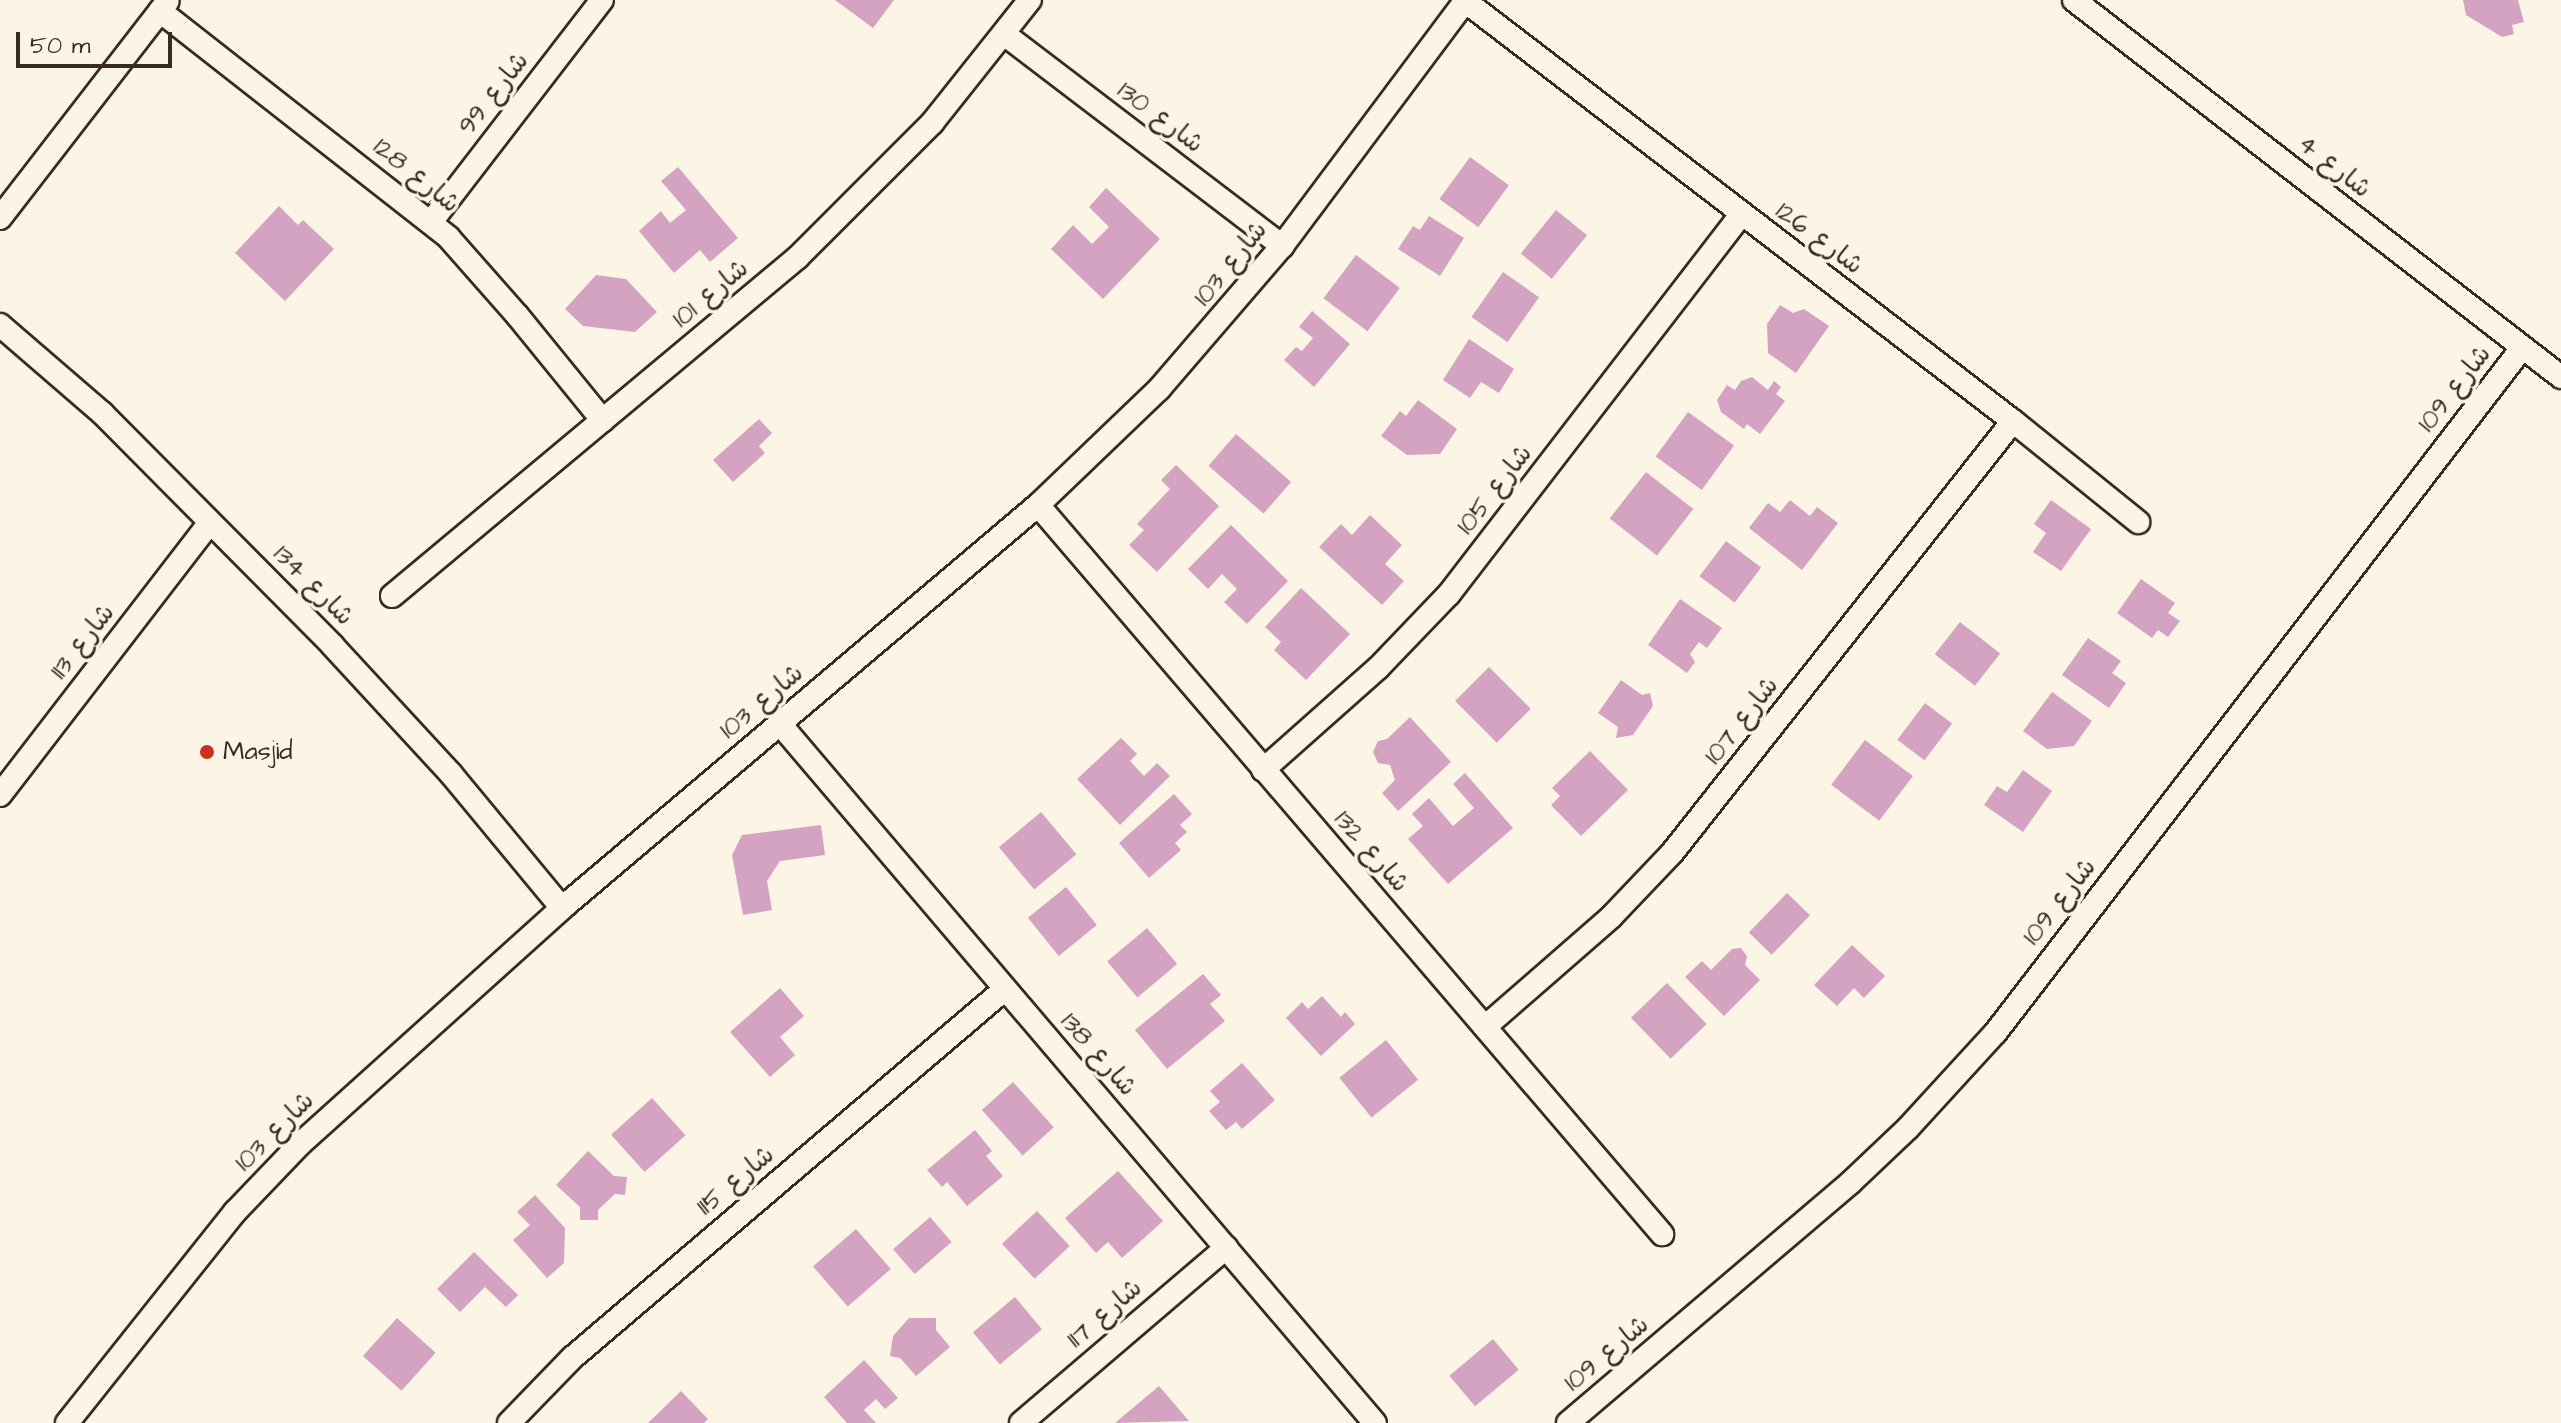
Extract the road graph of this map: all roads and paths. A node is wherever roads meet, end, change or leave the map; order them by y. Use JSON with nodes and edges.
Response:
{"nodes":[{"id":1,"x":602,"y":0,"type":"edge"},
{"id":2,"x":1030,"y":0,"type":"edge"},
{"id":3,"x":2074,"y":0,"type":"edge"},
{"id":4,"x":1466,"y":1,"type":"edge"},
{"id":5,"x":164,"y":6,"type":"edge"},
{"id":6,"x":1004,"y":34,"type":"junction"},
{"id":7,"x":1741,"y":215,"type":"junction"},
{"id":8,"x":0,"y":218,"type":"edge"},
{"id":9,"x":431,"y":222,"type":"junction"},
{"id":10,"x":1282,"y":246,"type":"junction"},
{"id":11,"x":0,"y":325,"type":"edge"},
{"id":12,"x":2522,"y":348,"type":"junction"},
{"id":13,"x":2561,"y":377,"type":"edge"},
{"id":14,"x":603,"y":421,"type":"junction"},
{"id":15,"x":2013,"y":421,"type":"junction"},
{"id":16,"x":1038,"y":505,"type":"junction"},
{"id":17,"x":210,"y":522,"type":"junction"},
{"id":18,"x":2138,"y":522,"type":"dead end"},
{"id":19,"x":392,"y":596,"type":"dead end"},
{"id":20,"x":780,"y":724,"type":"junction"},
{"id":21,"x":1263,"y":770,"type":"junction"},
{"id":22,"x":7,"y":771,"type":"edge"},
{"id":23,"x":0,"y":795,"type":"edge"},
{"id":24,"x":562,"y":908,"type":"junction"},
{"id":25,"x":1005,"y":989,"type":"junction"},
{"id":26,"x":1485,"y":1027,"type":"junction"},
{"id":27,"x":1662,"y":1234,"type":"dead end"},
{"id":28,"x":1226,"y":1248,"type":"junction"},
{"id":29,"x":67,"y":1423,"type":"edge"},
{"id":30,"x":509,"y":1423,"type":"edge"},
{"id":31,"x":1021,"y":1423,"type":"edge"},
{"id":32,"x":1375,"y":1423,"type":"edge"},
{"id":33,"x":1568,"y":1423,"type":"edge"}],
"edges":[{"from":1,"to":9,"type":"street","name":"شارع 99"},
{"from":2,"to":6,"type":"street","name":"شارع 101"},
{"from":3,"to":12,"type":"street","name":"شارع 4"},
{"from":4,"to":7,"type":"street","name":"شارع 126"},
{"from":4,"to":10,"type":"street","name":"شارع 103"},
{"from":5,"to":8,"type":"street"},
{"from":5,"to":9,"type":"street","name":"شارع 128"},
{"from":6,"to":10,"type":"street","name":"شارع 130"},
{"from":6,"to":14,"type":"street","name":"شارع 101"},
{"from":7,"to":15,"type":"street","name":"شارع 126"},
{"from":7,"to":21,"type":"street","name":"شارع 105"},
{"from":9,"to":14,"type":"street","name":"شارع 128"},
{"from":10,"to":16,"type":"street","name":"شارع 103"},
{"from":11,"to":17,"type":"street","name":"شارع 134"},
{"from":12,"to":13,"type":"street","name":"شارع 4"},
{"from":12,"to":33,"type":"street","name":"شارع 109"},
{"from":14,"to":19,"type":"street","name":"شارع 101"},
{"from":15,"to":18,"type":"street","name":"شارع 126"},
{"from":15,"to":26,"type":"street","name":"شارع 107"},
{"from":16,"to":20,"type":"street","name":"شارع 103"},
{"from":16,"to":21,"type":"street","name":"شارع 132"},
{"from":17,"to":22,"type":"street","name":"شارع 113"},
{"from":17,"to":24,"type":"street","name":"شارع 134"},
{"from":20,"to":24,"type":"street","name":"شارع 103"},
{"from":20,"to":25,"type":"street","name":"شارع 138"},
{"from":21,"to":26,"type":"street","name":"شارع 132"},
{"from":22,"to":23,"type":"street","name":"شارع 113"},
{"from":24,"to":29,"type":"street","name":"شارع 103"},
{"from":25,"to":28,"type":"street","name":"شارع 138"},
{"from":25,"to":30,"type":"street","name":"شارع 115"},
{"from":26,"to":27,"type":"street","name":"شارع 132"},
{"from":28,"to":31,"type":"street","name":"شارع 117"},
{"from":28,"to":32,"type":"street","name":"شارع 138"}]}
